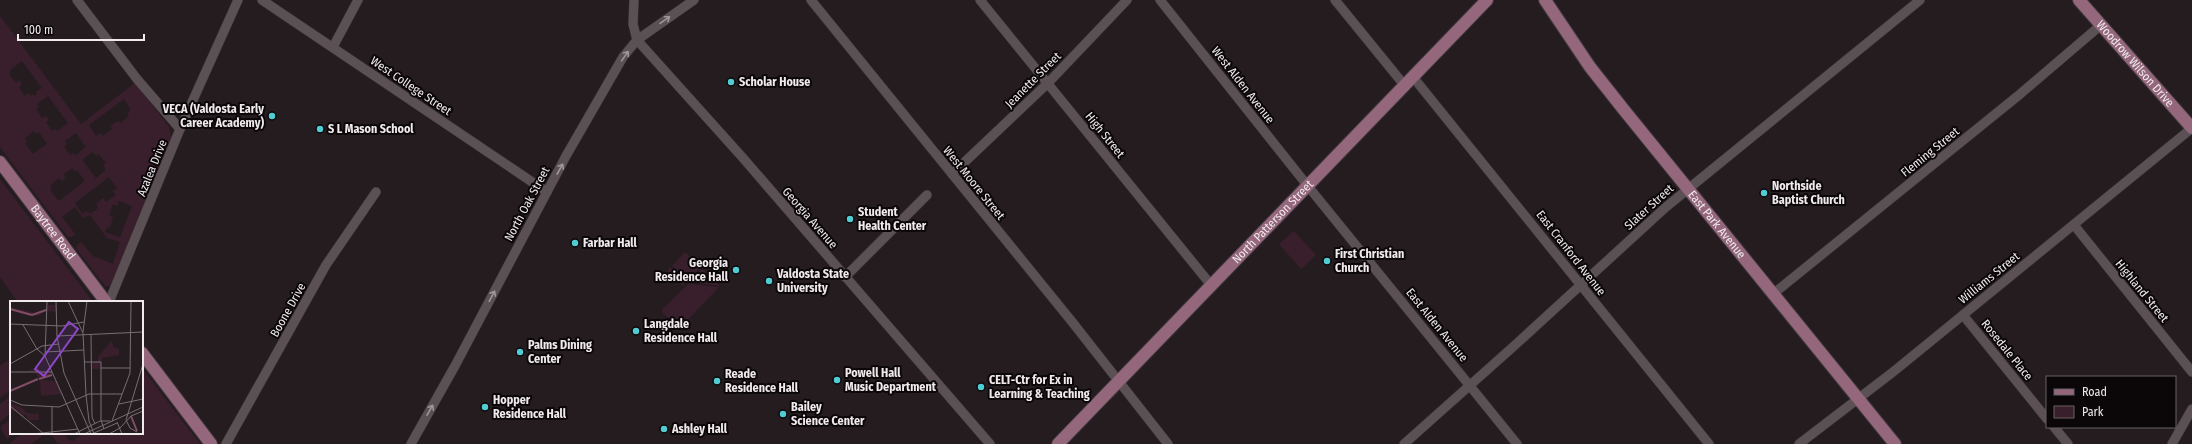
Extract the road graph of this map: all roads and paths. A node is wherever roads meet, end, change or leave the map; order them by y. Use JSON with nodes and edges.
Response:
{"nodes":[{"id":1,"x":238,"y":0,"type":"edge"},
{"id":2,"x":262,"y":0,"type":"edge"},
{"id":3,"x":358,"y":0,"type":"edge"},
{"id":4,"x":634,"y":0,"type":"edge"},
{"id":5,"x":694,"y":0,"type":"edge"},
{"id":6,"x":812,"y":0,"type":"edge"},
{"id":7,"x":980,"y":0,"type":"edge"},
{"id":8,"x":1127,"y":0,"type":"edge"},
{"id":9,"x":1160,"y":0,"type":"edge"},
{"id":10,"x":1335,"y":0,"type":"edge"},
{"id":11,"x":1487,"y":0,"type":"edge"},
{"id":12,"x":1545,"y":0,"type":"edge"},
{"id":13,"x":1920,"y":0,"type":"edge"},
{"id":14,"x":2079,"y":0,"type":"edge"},
{"id":15,"x":79,"y":1,"type":"edge"},
{"id":16,"x":2101,"y":25,"type":"junction"},
{"id":17,"x":637,"y":40,"type":"junction"},
{"id":18,"x":332,"y":47,"type":"junction"},
{"id":19,"x":1409,"y":81,"type":"junction"},
{"id":20,"x":1048,"y":83,"type":"junction"},
{"id":21,"x":2192,"y":128,"type":"edge"},
{"id":22,"x":180,"y":129,"type":"junction"},
{"id":23,"x":0,"y":162,"type":"edge"},
{"id":24,"x":952,"y":174,"type":"junction"},
{"id":25,"x":1307,"y":185,"type":"junction"},
{"id":26,"x":1688,"y":189,"type":"junction"},
{"id":27,"x":376,"y":192,"type":"dead end"},
{"id":28,"x":547,"y":192,"type":"junction"},
{"id":29,"x":926,"y":195,"type":"dead end"},
{"id":30,"x":2074,"y":225,"type":"junction"},
{"id":31,"x":845,"y":276,"type":"junction"},
{"id":32,"x":1211,"y":285,"type":"junction"},
{"id":33,"x":1581,"y":285,"type":"junction"},
{"id":34,"x":1772,"y":294,"type":"junction"},
{"id":35,"x":105,"y":301,"type":"edge"},
{"id":36,"x":109,"y":301,"type":"edge"},
{"id":37,"x":1963,"y":315,"type":"junction"},
{"id":38,"x":143,"y":353,"type":"edge"},
{"id":39,"x":2192,"y":372,"type":"edge"},
{"id":40,"x":1118,"y":381,"type":"junction"},
{"id":41,"x":1470,"y":385,"type":"junction"},
{"id":42,"x":1857,"y":398,"type":"junction"},
{"id":43,"x":2192,"y":409,"type":"edge"},
{"id":44,"x":2046,"y":418,"type":"edge"},
{"id":45,"x":2055,"y":428,"type":"edge"},
{"id":46,"x":211,"y":444,"type":"edge"},
{"id":47,"x":226,"y":444,"type":"edge"},
{"id":48,"x":411,"y":444,"type":"edge"},
{"id":49,"x":990,"y":444,"type":"edge"},
{"id":50,"x":1058,"y":444,"type":"edge"},
{"id":51,"x":1168,"y":444,"type":"edge"},
{"id":52,"x":1404,"y":444,"type":"edge"},
{"id":53,"x":1517,"y":444,"type":"edge"},
{"id":54,"x":1709,"y":444,"type":"edge"},
{"id":55,"x":1799,"y":444,"type":"edge"},
{"id":56,"x":1895,"y":444,"type":"edge"},
{"id":57,"x":2068,"y":444,"type":"edge"},
{"id":58,"x":2172,"y":444,"type":"edge"}],
"edges":[{"from":1,"to":22,"type":"street","name":"Azalea Drive"},
{"from":2,"to":18,"type":"street","name":"West College Street"},
{"from":3,"to":18,"type":"street"},
{"from":4,"to":17,"type":"street"},
{"from":17,"to":5,"type":"street","name":"North Oak Street","one_way":true},
{"from":6,"to":24,"type":"street","name":"West Moore Street"},
{"from":7,"to":20,"type":"street","name":"High Street"},
{"from":8,"to":20,"type":"street","name":"Jeanette Street"},
{"from":9,"to":25,"type":"street","name":"West Alden Avenue"},
{"from":10,"to":19,"type":"street","name":"East Cranford Avenue"},
{"from":11,"to":19,"type":"main road","name":"North Patterson Street"},
{"from":12,"to":26,"type":"main road","name":"East Park Avenue"},
{"from":13,"to":26,"type":"street","name":"Slater Street"},
{"from":14,"to":16,"type":"main road","name":"Woodrow Wilson Drive"},
{"from":15,"to":22,"type":"street"},
{"from":16,"to":21,"type":"main road","name":"Woodrow Wilson Drive"},
{"from":16,"to":34,"type":"street","name":"Fleming Street"},
{"from":28,"to":17,"type":"street","name":"North Oak Street","one_way":true},
{"from":17,"to":31,"type":"street","name":"Georgia Avenue"},
{"from":18,"to":28,"type":"street","name":"West College Street"},
{"from":19,"to":25,"type":"main road","name":"North Patterson Street"},
{"from":19,"to":33,"type":"street","name":"East Cranford Avenue"},
{"from":20,"to":24,"type":"street","name":"Jeanette Street"},
{"from":20,"to":32,"type":"street","name":"High Street"},
{"from":21,"to":30,"type":"street","name":"Williams Street"},
{"from":22,"to":36,"type":"street","name":"Azalea Drive"},
{"from":23,"to":35,"type":"main road","name":"Baytree Road"},
{"from":24,"to":40,"type":"street","name":"West Moore Street"},
{"from":25,"to":32,"type":"main road","name":"North Patterson Street"},
{"from":25,"to":41,"type":"street","name":"East Alden Avenue"},
{"from":26,"to":33,"type":"street","name":"Slater Street"},
{"from":26,"to":34,"type":"main road","name":"East Park Avenue"},
{"from":27,"to":47,"type":"street","name":"Boone Drive"},
{"from":48,"to":28,"type":"street","name":"North Oak Street","one_way":true},
{"from":29,"to":31,"type":"street"},
{"from":30,"to":37,"type":"street","name":"Williams Street"},
{"from":30,"to":39,"type":"street","name":"Highland Street"},
{"from":31,"to":49,"type":"street","name":"Georgia Avenue"},
{"from":32,"to":40,"type":"main road","name":"North Patterson Street"},
{"from":33,"to":41,"type":"street","name":"Slater Street"},
{"from":33,"to":54,"type":"street","name":"East Cranford Avenue"},
{"from":34,"to":42,"type":"main road","name":"East Park Avenue"},
{"from":37,"to":42,"type":"street","name":"Williams Street"},
{"from":37,"to":44,"type":"street","name":"Rosedale Place"},
{"from":38,"to":46,"type":"main road"},
{"from":40,"to":50,"type":"main road","name":"North Patterson Street"},
{"from":40,"to":51,"type":"street","name":"West Moore Street"},
{"from":41,"to":52,"type":"street","name":"Slater Street"},
{"from":41,"to":53,"type":"street","name":"East Alden Avenue"},
{"from":42,"to":55,"type":"street","name":"Williams Street"},
{"from":42,"to":56,"type":"main road","name":"East Park Avenue"},
{"from":43,"to":58,"type":"street"},
{"from":45,"to":57,"type":"street"}]}
